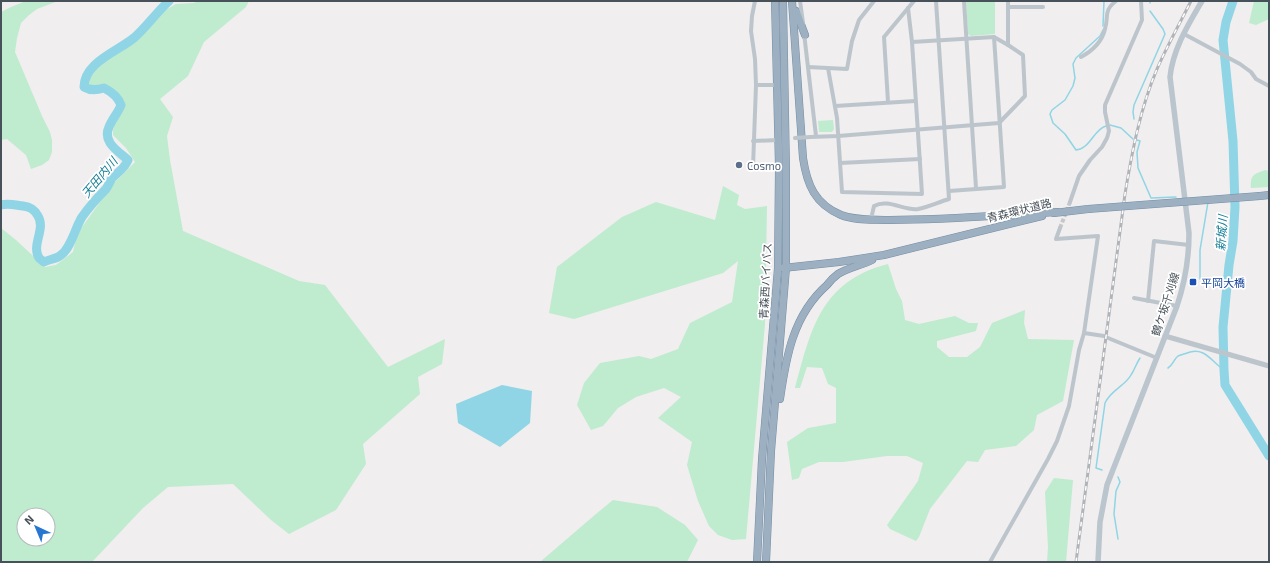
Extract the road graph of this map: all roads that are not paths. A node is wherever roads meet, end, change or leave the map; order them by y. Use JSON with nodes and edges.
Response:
{"nodes":[{"id":1,"x":755,"y":1,"type":"edge"},
{"id":2,"x":774,"y":1,"type":"edge"},
{"id":3,"x":783,"y":1,"type":"edge"},
{"id":4,"x":793,"y":1,"type":"edge"},
{"id":5,"x":800,"y":1,"type":"edge"},
{"id":6,"x":873,"y":1,"type":"edge"},
{"id":7,"x":914,"y":1,"type":"edge"},
{"id":8,"x":936,"y":1,"type":"edge"},
{"id":9,"x":964,"y":1,"type":"edge"},
{"id":10,"x":1008,"y":1,"type":"edge"},
{"id":11,"x":1116,"y":1,"type":"edge"},
{"id":12,"x":1141,"y":1,"type":"edge"},
{"id":13,"x":1202,"y":1,"type":"edge"},
{"id":14,"x":1008,"y":7,"type":"junction"},
{"id":15,"x":1043,"y":7,"type":"dead end"},
{"id":16,"x":908,"y":8,"type":"junction"},
{"id":17,"x":1184,"y":34,"type":"junction"},
{"id":18,"x":805,"y":35,"type":"junction"},
{"id":19,"x":994,"y":37,"type":"junction"},
{"id":20,"x":966,"y":38,"type":"junction"},
{"id":21,"x":939,"y":40,"type":"junction"},
{"id":22,"x":912,"y":42,"type":"junction"},
{"id":23,"x":1008,"y":45,"type":"junction"},
{"id":24,"x":1081,"y":57,"type":"dead end"},
{"id":25,"x":808,"y":67,"type":"junction"},
{"id":26,"x":828,"y":68,"type":"junction"},
{"id":27,"x":756,"y":85,"type":"junction"},
{"id":28,"x":776,"y":85,"type":"junction"},
{"id":29,"x":1269,"y":86,"type":"edge"},
{"id":30,"x":915,"y":101,"type":"junction"},
{"id":31,"x":888,"y":102,"type":"junction"},
{"id":32,"x":835,"y":106,"type":"junction"},
{"id":33,"x":999,"y":123,"type":"junction"},
{"id":34,"x":972,"y":126,"type":"junction"},
{"id":35,"x":945,"y":128,"type":"junction"},
{"id":36,"x":917,"y":129,"type":"junction"},
{"id":37,"x":816,"y":136,"type":"junction"},
{"id":38,"x":838,"y":136,"type":"junction"},
{"id":39,"x":782,"y":139,"type":"junction"},
{"id":40,"x":753,"y":141,"type":"junction"},
{"id":41,"x":920,"y":159,"type":"junction"},
{"id":42,"x":840,"y":164,"type":"junction"},
{"id":43,"x":779,"y":167,"type":"junction"},
{"id":44,"x":976,"y":188,"type":"junction"},
{"id":45,"x":948,"y":191,"type":"junction"},
{"id":46,"x":1269,"y":195,"type":"edge"},
{"id":47,"x":1070,"y":202,"type":"tunnel mouth"},
{"id":48,"x":1057,"y":212,"type":"junction"},
{"id":49,"x":871,"y":219,"type":"junction"},
{"id":50,"x":1060,"y":228,"type":"tunnel mouth"},
{"id":51,"x":1189,"y":245,"type":"junction"},
{"id":52,"x":884,"y":255,"type":"junction"},
{"id":53,"x":782,"y":268,"type":"junction"},
{"id":54,"x":1134,"y":298,"type":"dead end"},
{"id":55,"x":1148,"y":301,"type":"junction"},
{"id":56,"x":1177,"y":306,"type":"junction"},
{"id":57,"x":1084,"y":333,"type":"junction"},
{"id":58,"x":1165,"y":336,"type":"junction"},
{"id":59,"x":1157,"y":358,"type":"junction"},
{"id":60,"x":1269,"y":366,"type":"edge"},
{"id":61,"x":771,"y":450,"type":"junction"},
{"id":62,"x":757,"y":562,"type":"edge"},
{"id":63,"x":766,"y":562,"type":"edge"},
{"id":64,"x":990,"y":562,"type":"edge"},
{"id":65,"x":1098,"y":562,"type":"edge"}],
"edges":[{"from":1,"to":27,"type":"street"},
{"from":2,"to":28,"type":"highway","name":"青森西バイパス"},
{"from":3,"to":39,"type":"highway","name":"青森西バイパス"},
{"from":4,"to":18,"type":"highway"},
{"from":4,"to":49,"type":"highway"},
{"from":5,"to":18,"type":"street"},
{"from":6,"to":26,"type":"street"},
{"from":7,"to":16,"type":"street"},
{"from":8,"to":21,"type":"street"},
{"from":9,"to":20,"type":"street"},
{"from":10,"to":14,"type":"street"},
{"from":11,"to":24,"type":"street"},
{"from":12,"to":47,"type":"street"},
{"from":13,"to":17,"type":"main road","name":"鶴ケ坂千刈線"},
{"from":14,"to":15,"type":"street"},
{"from":14,"to":23,"type":"street"},
{"from":16,"to":22,"type":"street"},
{"from":16,"to":31,"type":"street"},
{"from":17,"to":29,"type":"street"},
{"from":17,"to":51,"type":"main road","name":"鶴ケ坂千刈線"},
{"from":18,"to":25,"type":"street"},
{"from":19,"to":20,"type":"street"},
{"from":19,"to":23,"type":"street"},
{"from":19,"to":33,"type":"street"},
{"from":20,"to":21,"type":"street"},
{"from":20,"to":34,"type":"street"},
{"from":21,"to":22,"type":"street"},
{"from":21,"to":35,"type":"street"},
{"from":22,"to":30,"type":"street"},
{"from":23,"to":33,"type":"street"},
{"from":25,"to":26,"type":"street"},
{"from":25,"to":37,"type":"street"},
{"from":26,"to":32,"type":"street"},
{"from":27,"to":28,"type":"street"},
{"from":27,"to":40,"type":"street"},
{"from":28,"to":39,"type":"highway","name":"青森西バイパス"},
{"from":30,"to":31,"type":"street"},
{"from":30,"to":36,"type":"street"},
{"from":31,"to":32,"type":"street"},
{"from":32,"to":38,"type":"street"},
{"from":33,"to":34,"type":"street"},
{"from":33,"to":44,"type":"street"},
{"from":34,"to":35,"type":"street"},
{"from":34,"to":44,"type":"street"},
{"from":35,"to":36,"type":"street"},
{"from":35,"to":45,"type":"street"},
{"from":36,"to":38,"type":"street"},
{"from":36,"to":41,"type":"street"},
{"from":37,"to":38,"type":"street"},
{"from":37,"to":39,"type":"street","bridge":true},
{"from":38,"to":42,"type":"street"},
{"from":39,"to":40,"type":"street"},
{"from":39,"to":43,"type":"highway","name":"青森西バイパス"},
{"from":39,"to":53,"type":"highway","name":"青森西バイパス"},
{"from":40,"to":43,"type":"street"},
{"from":41,"to":42,"type":"street"},
{"from":41,"to":42,"type":"street"},
{"from":43,"to":53,"type":"highway","name":"青森西バイパス"},
{"from":44,"to":45,"type":"street"},
{"from":45,"to":49,"type":"street"},
{"from":46,"to":48,"type":"highway","name":"青森環状道路","bridge":true},
{"from":48,"to":49,"type":"highway"},
{"from":48,"to":52,"type":"highway","name":"青森環状道路"},
{"from":50,"to":57,"type":"street"},
{"from":51,"to":55,"type":"street"},
{"from":51,"to":56,"type":"main road","name":"鶴ケ坂千刈線"},
{"from":52,"to":53,"type":"highway","name":"青森環状道路"},
{"from":52,"to":61,"type":"highway"},
{"from":53,"to":61,"type":"highway","name":"青森西バイパス"},
{"from":53,"to":62,"type":"highway","name":"青森西バイパス"},
{"from":54,"to":55,"type":"street"},
{"from":55,"to":56,"type":"street"},
{"from":56,"to":58,"type":"main road","name":"鶴ケ坂千刈線"},
{"from":57,"to":59,"type":"street"},
{"from":57,"to":64,"type":"street"},
{"from":58,"to":59,"type":"main road","name":"鶴ケ坂千刈線"},
{"from":58,"to":60,"type":"street"},
{"from":59,"to":65,"type":"main road","name":"鶴ケ坂千刈線"},
{"from":61,"to":63,"type":"highway","name":"青森西バイパス"}]}
